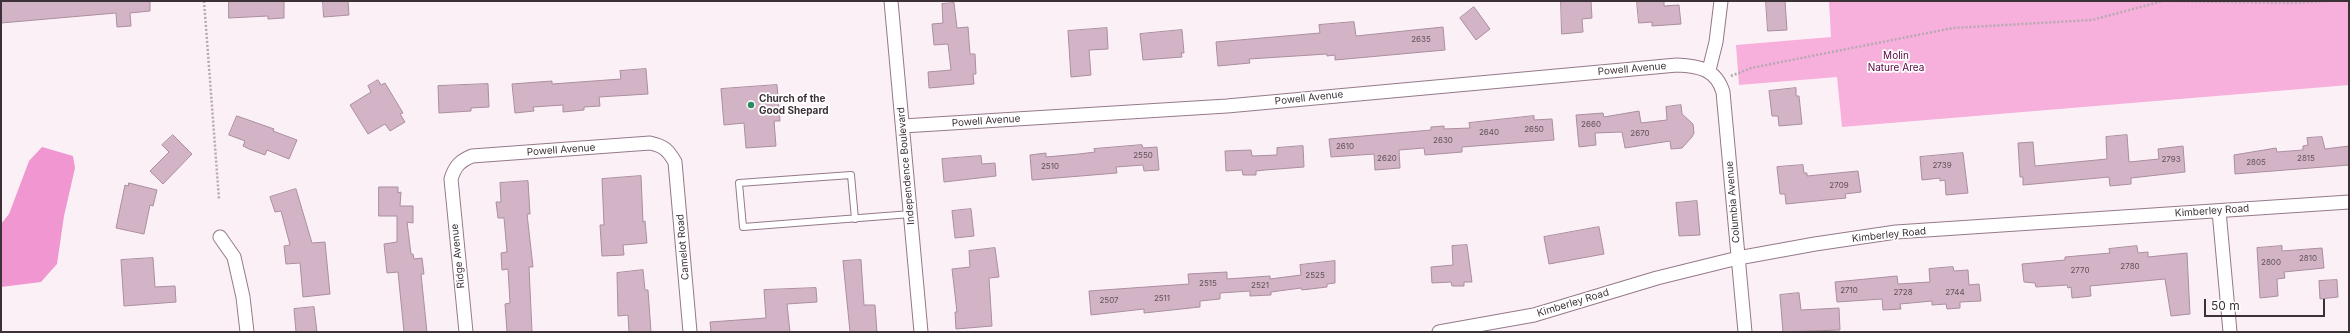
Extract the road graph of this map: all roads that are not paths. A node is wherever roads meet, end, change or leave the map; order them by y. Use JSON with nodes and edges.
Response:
{"nodes":[{"id":1,"x":890,"y":1,"type":"edge"},
{"id":2,"x":1721,"y":1,"type":"edge"},
{"id":3,"x":1714,"y":75,"type":"junction"},
{"id":4,"x":903,"y":126,"type":"junction"},
{"id":5,"x":674,"y":162,"type":"joint"},
{"id":6,"x":451,"y":179,"type":"joint"},
{"id":7,"x":2349,"y":202,"type":"edge"},
{"id":8,"x":2218,"y":211,"type":"junction"},
{"id":9,"x":911,"y":214,"type":"junction"},
{"id":10,"x":855,"y":219,"type":"junction"},
{"id":11,"x":220,"y":237,"type":"dead end"},
{"id":12,"x":1738,"y":258,"type":"junction"},
{"id":13,"x":247,"y":332,"type":"edge"},
{"id":14,"x":466,"y":332,"type":"edge"},
{"id":15,"x":690,"y":332,"type":"edge"},
{"id":16,"x":921,"y":332,"type":"edge"},
{"id":17,"x":1439,"y":332,"type":"edge"},
{"id":18,"x":1745,"y":332,"type":"edge"},
{"id":19,"x":2230,"y":332,"type":"edge"}],
"edges":[{"from":1,"to":4,"type":"street","name":"Independence Boulevard"},
{"from":2,"to":3,"type":"street","name":"Columbia Avenue"},
{"from":3,"to":4,"type":"street","name":"Powell Avenue"},
{"from":3,"to":12,"type":"street","name":"Columbia Avenue"},
{"from":4,"to":9,"type":"street","name":"Independence Boulevard"},
{"from":5,"to":6,"type":"street","name":"Powell Avenue"},
{"from":5,"to":15,"type":"street","name":"Camelot Road"},
{"from":6,"to":14,"type":"street","name":"Ridge Avenue"},
{"from":7,"to":8,"type":"street","name":"Kimberley Road"},
{"from":8,"to":12,"type":"street","name":"Kimberley Road"},
{"from":8,"to":19,"type":"street"},
{"from":9,"to":10,"type":"lane"},
{"from":9,"to":16,"type":"street","name":"Independence Boulevard"},
{"from":10,"to":10,"type":"lane"},
{"from":11,"to":13,"type":"street"},
{"from":12,"to":17,"type":"street","name":"Kimberley Road"},
{"from":12,"to":18,"type":"street","name":"Columbia Avenue"}]}
